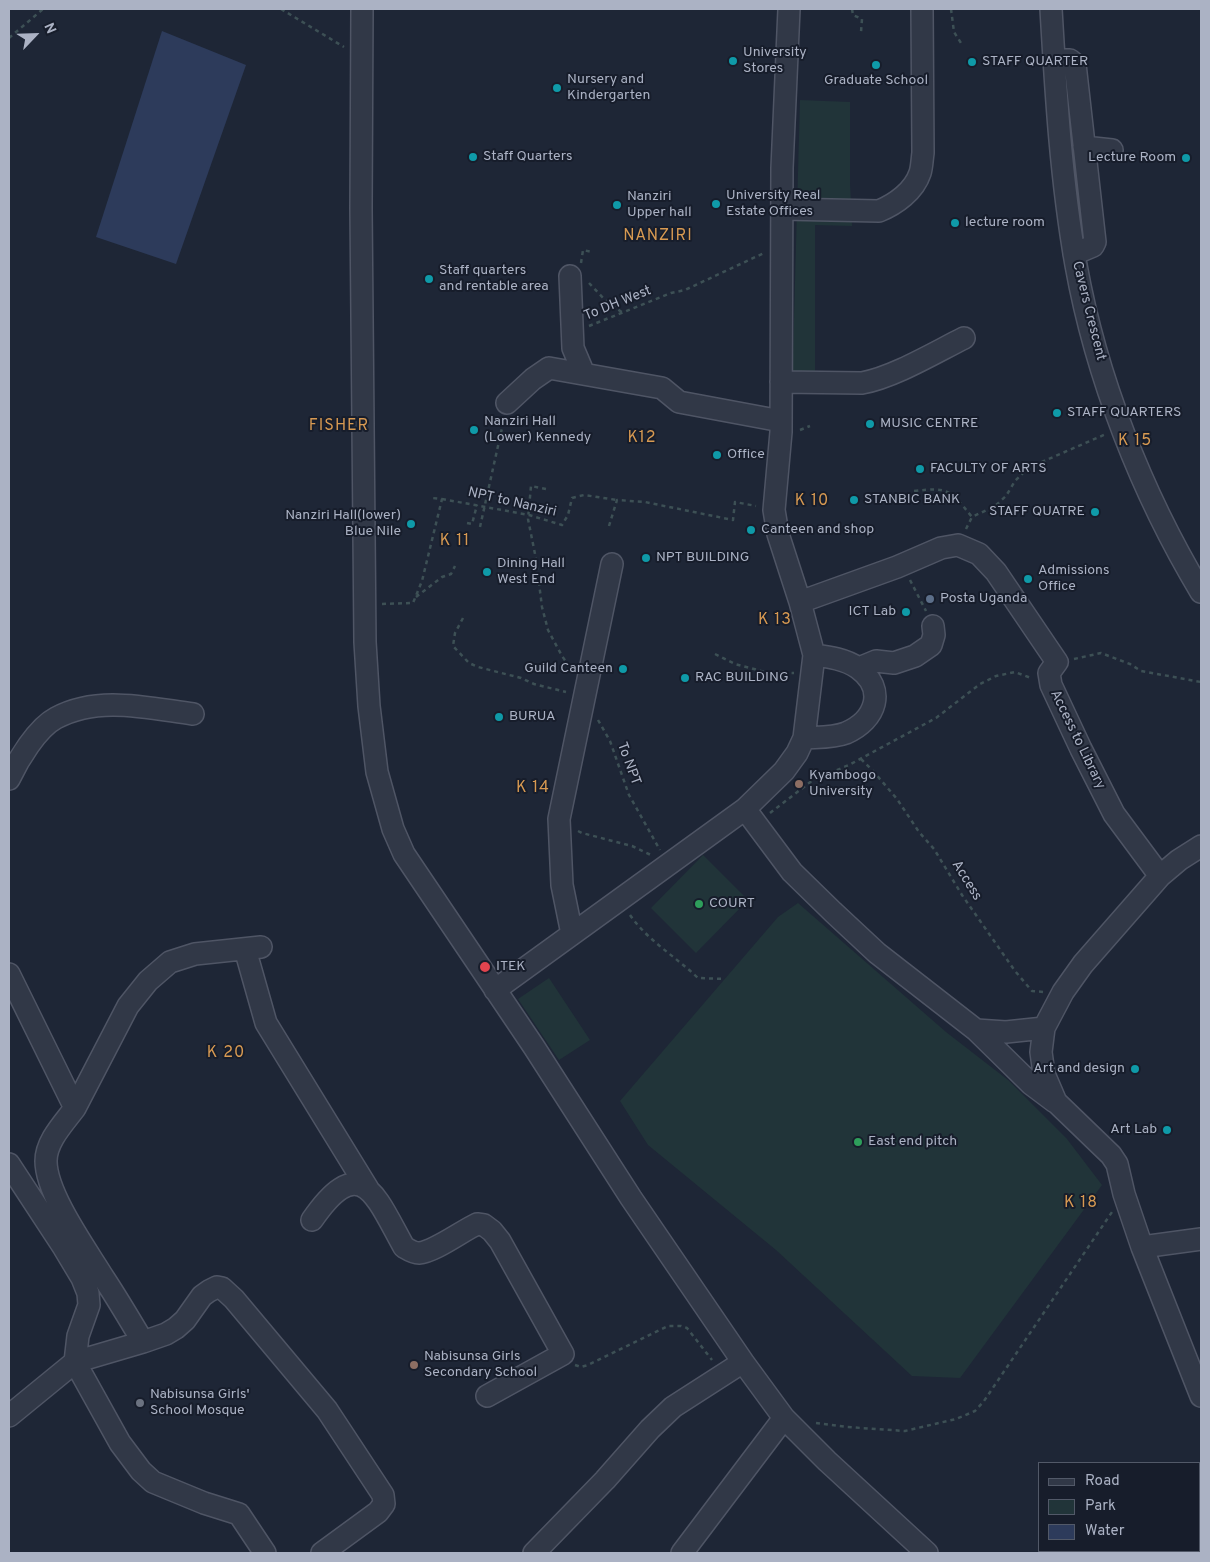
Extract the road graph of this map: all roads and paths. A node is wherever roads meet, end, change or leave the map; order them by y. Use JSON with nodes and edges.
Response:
{"nodes":[{"id":1,"x":43,"y":9,"type":"edge"},
{"id":2,"x":281,"y":9,"type":"edge"},
{"id":3,"x":362,"y":9,"type":"edge"},
{"id":4,"x":789,"y":9,"type":"edge"},
{"id":5,"x":852,"y":9,"type":"edge"},
{"id":6,"x":922,"y":9,"type":"edge"},
{"id":7,"x":951,"y":9,"type":"edge"},
{"id":8,"x":1051,"y":9,"type":"edge"},
{"id":9,"x":861,"y":32,"type":"dead end"},
{"id":10,"x":9,"y":38,"type":"edge"},
{"id":11,"x":961,"y":43,"type":"dead end"},
{"id":12,"x":361,"y":57,"type":"junction"},
{"id":13,"x":1054,"y":60,"type":"junction"},
{"id":14,"x":1084,"y":148,"type":"junction"},
{"id":15,"x":1112,"y":150,"type":"dead end"},
{"id":16,"x":783,"y":209,"type":"junction"},
{"id":17,"x":783,"y":244,"type":"junction"},
{"id":18,"x":592,"y":252,"type":"dead end"},
{"id":19,"x":1074,"y":254,"type":"junction"},
{"id":20,"x":578,"y":274,"type":"junction"},
{"id":21,"x":623,"y":313,"type":"junction"},
{"id":22,"x":572,"y":333,"type":"junction"},
{"id":23,"x":964,"y":338,"type":"dead end"},
{"id":24,"x":584,"y":374,"type":"junction"},
{"id":25,"x":781,"y":382,"type":"junction"},
{"id":26,"x":507,"y":403,"type":"joint"},
{"id":27,"x":781,"y":421,"type":"junction"},
{"id":28,"x":1121,"y":428,"type":"junction"},
{"id":29,"x":914,"y":491,"type":"dead end"},
{"id":30,"x":432,"y":498,"type":"dead end"},
{"id":31,"x":442,"y":498,"type":"junction"},
{"id":32,"x":618,"y":500,"type":"junction"},
{"id":33,"x":477,"y":505,"type":"junction"},
{"id":34,"x":485,"y":506,"type":"junction"},
{"id":35,"x":774,"y":510,"type":"junction"},
{"id":36,"x":467,"y":523,"type":"dead end"},
{"id":37,"x":609,"y":526,"type":"dead end"},
{"id":38,"x":480,"y":527,"type":"dead end"},
{"id":39,"x":612,"y":564,"type":"dead end"},
{"id":40,"x":455,"y":566,"type":"dead end"},
{"id":41,"x":900,"y":566,"type":"junction"},
{"id":42,"x":1201,"y":592,"type":"edge"},
{"id":43,"x":415,"y":598,"type":"junction"},
{"id":44,"x":364,"y":601,"type":"junction"},
{"id":45,"x":800,"y":602,"type":"junction"},
{"id":46,"x":463,"y":618,"type":"dead end"},
{"id":47,"x":933,"y":626,"type":"joint"},
{"id":48,"x":715,"y":654,"type":"dead end"},
{"id":49,"x":814,"y":655,"type":"junction"},
{"id":50,"x":1057,"y":662,"type":"junction"},
{"id":51,"x":859,"y":668,"type":"junction"},
{"id":52,"x":813,"y":676,"type":"junction"},
{"id":53,"x":1201,"y":682,"type":"edge"},
{"id":54,"x":1051,"y":685,"type":"junction"},
{"id":55,"x":568,"y":693,"type":"dead end"},
{"id":56,"x":192,"y":714,"type":"dead end"},
{"id":57,"x":596,"y":718,"type":"dead end"},
{"id":58,"x":804,"y":738,"type":"junction"},
{"id":59,"x":861,"y":759,"type":"junction"},
{"id":60,"x":9,"y":778,"type":"edge"},
{"id":61,"x":751,"y":815,"type":"junction"},
{"id":62,"x":1201,"y":846,"type":"edge"},
{"id":63,"x":668,"y":864,"type":"junction"},
{"id":64,"x":1160,"y":876,"type":"junction"},
{"id":65,"x":620,"y":899,"type":"junction"},
{"id":66,"x":572,"y":934,"type":"junction"},
{"id":67,"x":9,"y":974,"type":"edge"},
{"id":68,"x":725,"y":978,"type":"dead end"},
{"id":69,"x":495,"y":990,"type":"junction"},
{"id":70,"x":1063,"y":992,"type":"junction"},
{"id":71,"x":1044,"y":1028,"type":"junction"},
{"id":72,"x":976,"y":1030,"type":"junction"},
{"id":73,"x":1056,"y":1102,"type":"junction"},
{"id":74,"x":75,"y":1108,"type":"junction"},
{"id":75,"x":9,"y":1164,"type":"edge"},
{"id":76,"x":368,"y":1189,"type":"junction"},
{"id":77,"x":1124,"y":1194,"type":"junction"},
{"id":78,"x":312,"y":1220,"type":"dead end"},
{"id":79,"x":1201,"y":1239,"type":"edge"},
{"id":80,"x":1142,"y":1247,"type":"junction"},
{"id":81,"x":143,"y":1342,"type":"junction"},
{"id":82,"x":563,"y":1354,"type":"junction"},
{"id":83,"x":75,"y":1362,"type":"junction"},
{"id":84,"x":743,"y":1362,"type":"junction"},
{"id":85,"x":1195,"y":1364,"type":"edge"},
{"id":86,"x":722,"y":1375,"type":"junction"},
{"id":87,"x":487,"y":1396,"type":"dead end"},
{"id":88,"x":1201,"y":1396,"type":"edge"},
{"id":89,"x":9,"y":1416,"type":"edge"},
{"id":90,"x":784,"y":1418,"type":"junction"},
{"id":91,"x":811,"y":1422,"type":"dead end"},
{"id":92,"x":265,"y":1553,"type":"edge"},
{"id":93,"x":322,"y":1553,"type":"edge"},
{"id":94,"x":534,"y":1553,"type":"edge"},
{"id":95,"x":682,"y":1553,"type":"edge"},
{"id":96,"x":927,"y":1553,"type":"edge"}],
"edges":[{"from":1,"to":10,"type":"path"},
{"from":2,"to":12,"type":"path"},
{"from":3,"to":12,"type":"street"},
{"from":4,"to":16,"type":"street"},
{"from":5,"to":9,"type":"path"},
{"from":6,"to":16,"type":"street"},
{"from":7,"to":11,"type":"path"},
{"from":8,"to":13,"type":"street","name":"Cavers Crescent"},
{"from":12,"to":44,"type":"street"},
{"from":13,"to":14,"type":"street"},
{"from":13,"to":19,"type":"street","name":"Cavers Crescent"},
{"from":14,"to":15,"type":"street"},
{"from":14,"to":19,"type":"street"},
{"from":16,"to":17,"type":"street"},
{"from":17,"to":21,"type":"path","name":"To DH West"},
{"from":17,"to":25,"type":"street"},
{"from":18,"to":20,"type":"path"},
{"from":19,"to":28,"type":"street","name":"Cavers Crescent"},
{"from":20,"to":21,"type":"path"},
{"from":20,"to":22,"type":"street"},
{"from":21,"to":22,"type":"path","name":"To DH West"},
{"from":22,"to":24,"type":"street"},
{"from":23,"to":25,"type":"street"},
{"from":24,"to":26,"type":"street"},
{"from":24,"to":27,"type":"street"},
{"from":25,"to":27,"type":"street"},
{"from":26,"to":34,"type":"path"},
{"from":27,"to":35,"type":"street"},
{"from":28,"to":29,"type":"path"},
{"from":28,"to":42,"type":"street","name":"Cavers Crescent"},
{"from":30,"to":31,"type":"path","name":"NPT to Nanziri"},
{"from":31,"to":33,"type":"path","name":"NPT to Nanziri"},
{"from":31,"to":43,"type":"path"},
{"from":32,"to":34,"type":"path","name":"NPT to Nanziri"},
{"from":32,"to":35,"type":"path"},
{"from":32,"to":37,"type":"path"},
{"from":33,"to":34,"type":"path","name":"NPT to Nanziri"},
{"from":33,"to":36,"type":"path"},
{"from":34,"to":38,"type":"path"},
{"from":35,"to":45,"type":"street"},
{"from":39,"to":66,"type":"street"},
{"from":40,"to":43,"type":"path"},
{"from":41,"to":45,"type":"street"},
{"from":41,"to":47,"type":"path"},
{"from":41,"to":50,"type":"street"},
{"from":43,"to":44,"type":"path"},
{"from":44,"to":69,"type":"street"},
{"from":45,"to":49,"type":"street"},
{"from":46,"to":55,"type":"path"},
{"from":47,"to":51,"type":"street"},
{"from":48,"to":52,"type":"path"},
{"from":49,"to":51,"type":"street"},
{"from":49,"to":52,"type":"street"},
{"from":50,"to":53,"type":"path"},
{"from":50,"to":54,"type":"street"},
{"from":51,"to":58,"type":"street"},
{"from":52,"to":58,"type":"street"},
{"from":54,"to":59,"type":"path","name":"Access to Library"},
{"from":54,"to":64,"type":"street","name":"Access to Library"},
{"from":56,"to":60,"type":"street"},
{"from":57,"to":63,"type":"path","name":"To NPT"},
{"from":58,"to":61,"type":"street"},
{"from":59,"to":61,"type":"path","name":"Access to Library"},
{"from":59,"to":70,"type":"path","name":"Access"},
{"from":61,"to":63,"type":"street"},
{"from":61,"to":72,"type":"street"},
{"from":62,"to":64,"type":"street"},
{"from":63,"to":65,"type":"street"},
{"from":64,"to":70,"type":"street"},
{"from":65,"to":66,"type":"street"},
{"from":65,"to":68,"type":"path"},
{"from":66,"to":69,"type":"street"},
{"from":67,"to":74,"type":"street"},
{"from":69,"to":84,"type":"street"},
{"from":70,"to":71,"type":"street"},
{"from":71,"to":72,"type":"street"},
{"from":71,"to":73,"type":"street"},
{"from":72,"to":73,"type":"street"},
{"from":73,"to":77,"type":"street"},
{"from":74,"to":76,"type":"street"},
{"from":74,"to":81,"type":"street"},
{"from":75,"to":83,"type":"street"},
{"from":76,"to":78,"type":"street"},
{"from":76,"to":82,"type":"street"},
{"from":77,"to":80,"type":"street"},
{"from":77,"to":91,"type":"path"},
{"from":79,"to":80,"type":"street"},
{"from":80,"to":85,"type":"street"},
{"from":81,"to":83,"type":"street"},
{"from":81,"to":93,"type":"street"},
{"from":82,"to":86,"type":"path"},
{"from":82,"to":87,"type":"street"},
{"from":83,"to":89,"type":"street"},
{"from":83,"to":92,"type":"street"},
{"from":84,"to":86,"type":"street"},
{"from":84,"to":90,"type":"street"},
{"from":85,"to":88,"type":"street"},
{"from":86,"to":94,"type":"street"},
{"from":90,"to":95,"type":"street"},
{"from":90,"to":96,"type":"street"}]}
